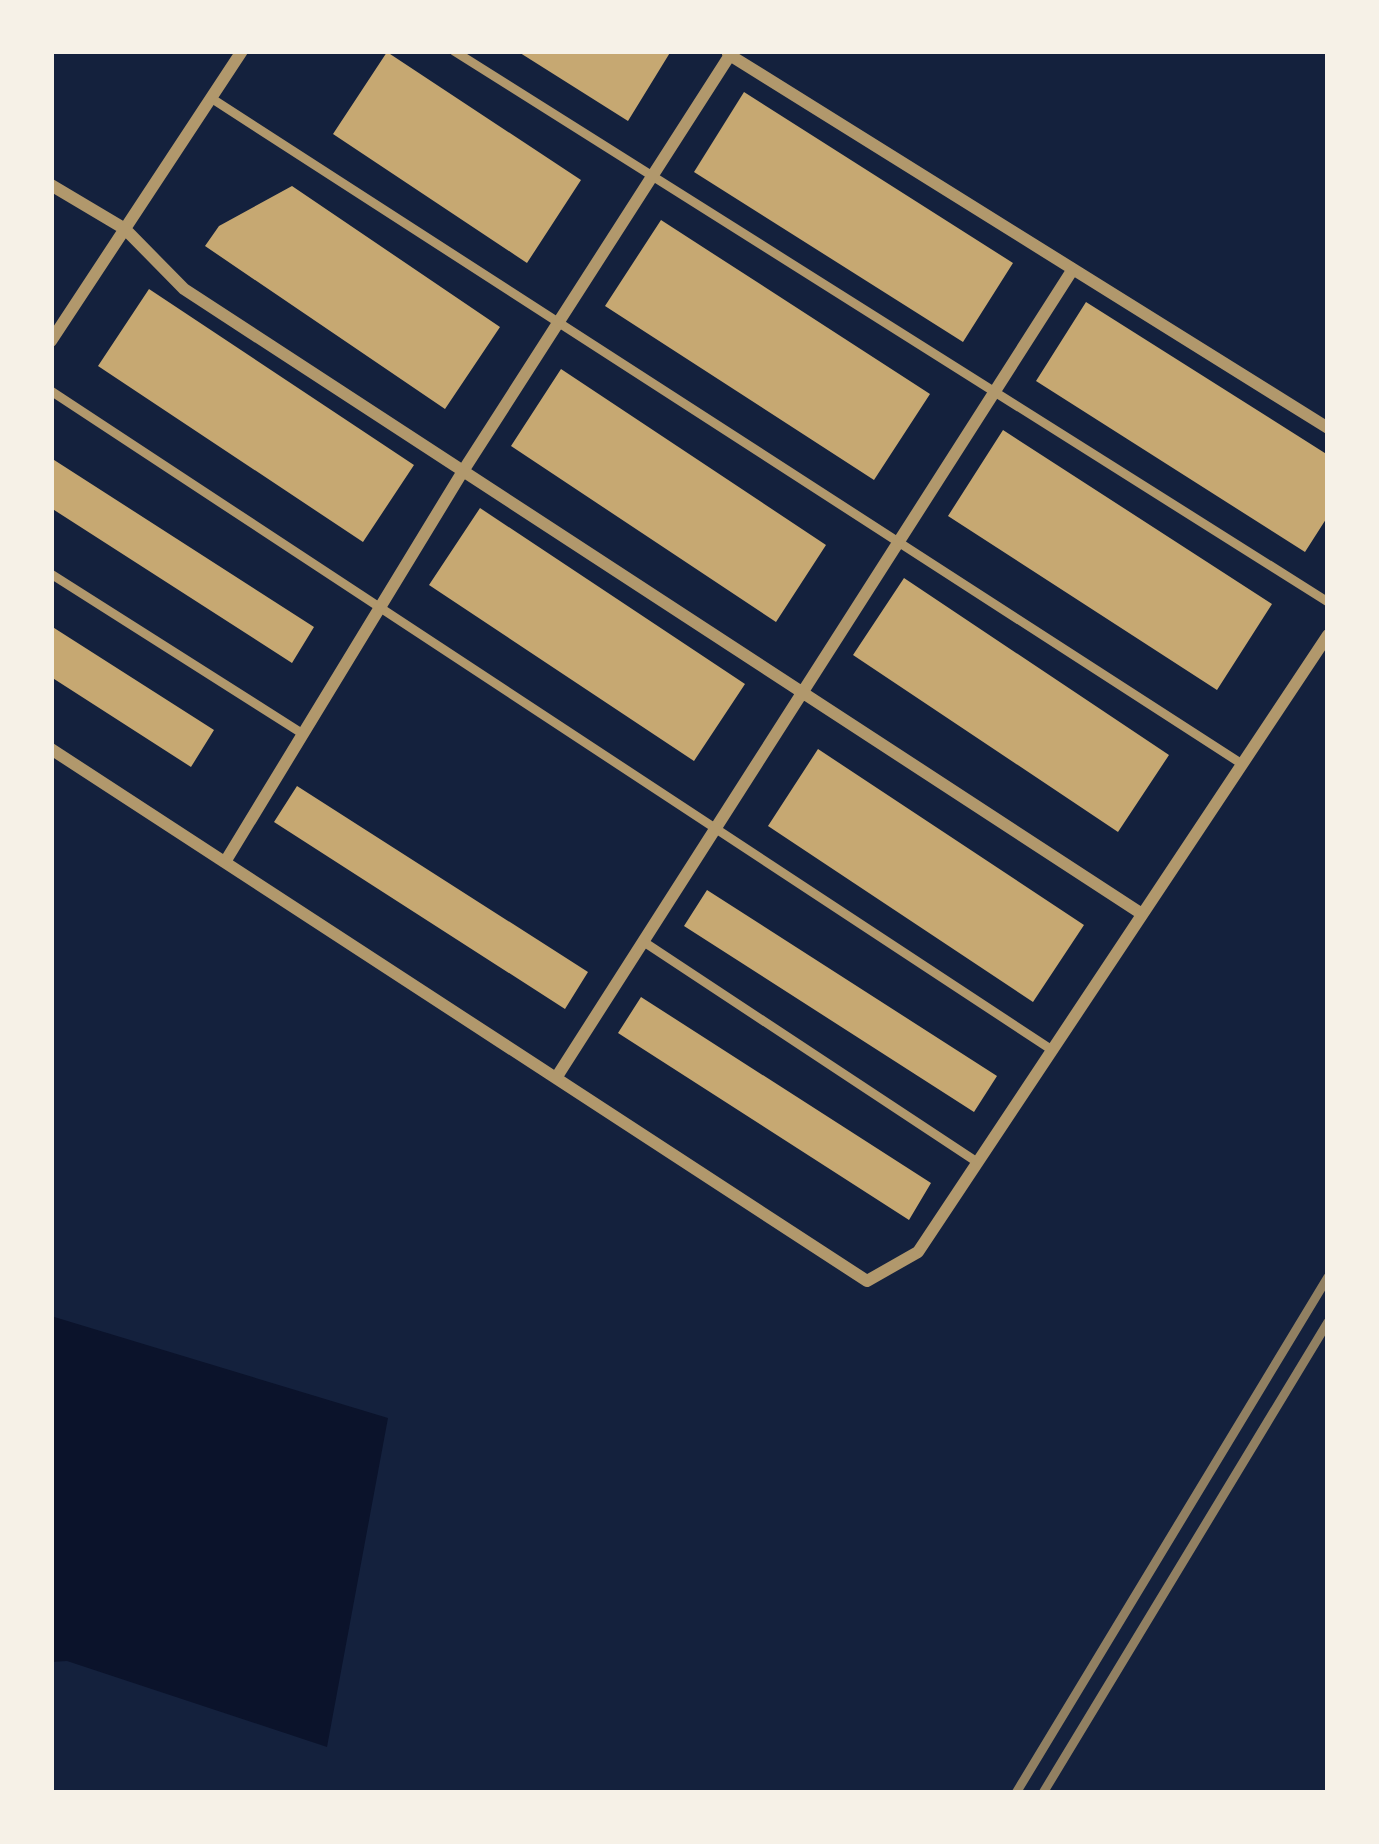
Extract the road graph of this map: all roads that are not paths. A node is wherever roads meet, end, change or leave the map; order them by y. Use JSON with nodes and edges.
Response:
{"nodes":[{"id":1,"x":242,"y":51,"type":"edge"},
{"id":2,"x":454,"y":51,"type":"edge"},
{"id":3,"x":727,"y":53,"type":"edge"},
{"id":4,"x":211,"y":98,"type":"junction"},
{"id":5,"x":653,"y":176,"type":"junction"},
{"id":6,"x":51,"y":185,"type":"edge"},
{"id":7,"x":125,"y":229,"type":"junction"},
{"id":8,"x":1073,"y":268,"type":"junction"},
{"id":9,"x":558,"y":322,"type":"junction"},
{"id":10,"x":51,"y":340,"type":"edge"},
{"id":11,"x":51,"y":392,"type":"edge"},
{"id":12,"x":995,"y":392,"type":"junction"},
{"id":13,"x":1328,"y":428,"type":"edge"},
{"id":14,"x":463,"y":471,"type":"junction"},
{"id":15,"x":899,"y":542,"type":"junction"},
{"id":16,"x":51,"y":574,"type":"edge"},
{"id":17,"x":1328,"y":602,"type":"edge"},
{"id":18,"x":379,"y":608,"type":"junction"},
{"id":19,"x":1328,"y":635,"type":"edge"},
{"id":20,"x":803,"y":693,"type":"junction"},
{"id":21,"x":303,"y":734,"type":"junction"},
{"id":22,"x":51,"y":748,"type":"edge"},
{"id":23,"x":1242,"y":764,"type":"junction"},
{"id":24,"x":716,"y":829,"type":"junction"},
{"id":25,"x":225,"y":862,"type":"junction"},
{"id":26,"x":1142,"y":914,"type":"junction"},
{"id":27,"x":644,"y":941,"type":"junction"},
{"id":28,"x":1052,"y":1050,"type":"junction"},
{"id":29,"x":556,"y":1078,"type":"junction"},
{"id":30,"x":977,"y":1162,"type":"junction"}],
"edges":[{"from":1,"to":4,"type":"street"},
{"from":2,"to":5,"type":"lane"},
{"from":3,"to":5,"type":"street"},
{"from":3,"to":8,"type":"street"},
{"from":4,"to":7,"type":"street"},
{"from":4,"to":9,"type":"lane"},
{"from":5,"to":9,"type":"street"},
{"from":5,"to":12,"type":"lane"},
{"from":6,"to":7,"type":"street"},
{"from":7,"to":10,"type":"street"},
{"from":7,"to":14,"type":"street"},
{"from":8,"to":12,"type":"street"},
{"from":8,"to":13,"type":"street"},
{"from":9,"to":14,"type":"street"},
{"from":9,"to":15,"type":"lane"},
{"from":11,"to":18,"type":"lane"},
{"from":12,"to":15,"type":"street"},
{"from":12,"to":17,"type":"lane"},
{"from":14,"to":18,"type":"street"},
{"from":14,"to":20,"type":"street"},
{"from":15,"to":20,"type":"street"},
{"from":15,"to":23,"type":"lane"},
{"from":16,"to":21,"type":"lane"},
{"from":18,"to":21,"type":"street"},
{"from":18,"to":24,"type":"lane"},
{"from":19,"to":23,"type":"street"},
{"from":20,"to":24,"type":"street"},
{"from":20,"to":26,"type":"street"},
{"from":21,"to":25,"type":"street"},
{"from":22,"to":25,"type":"street"},
{"from":23,"to":26,"type":"street"},
{"from":24,"to":27,"type":"street"},
{"from":24,"to":28,"type":"lane"},
{"from":25,"to":29,"type":"street"},
{"from":26,"to":28,"type":"street"},
{"from":27,"to":29,"type":"street"},
{"from":27,"to":30,"type":"lane"},
{"from":28,"to":30,"type":"street"},
{"from":29,"to":30,"type":"street"}]}
